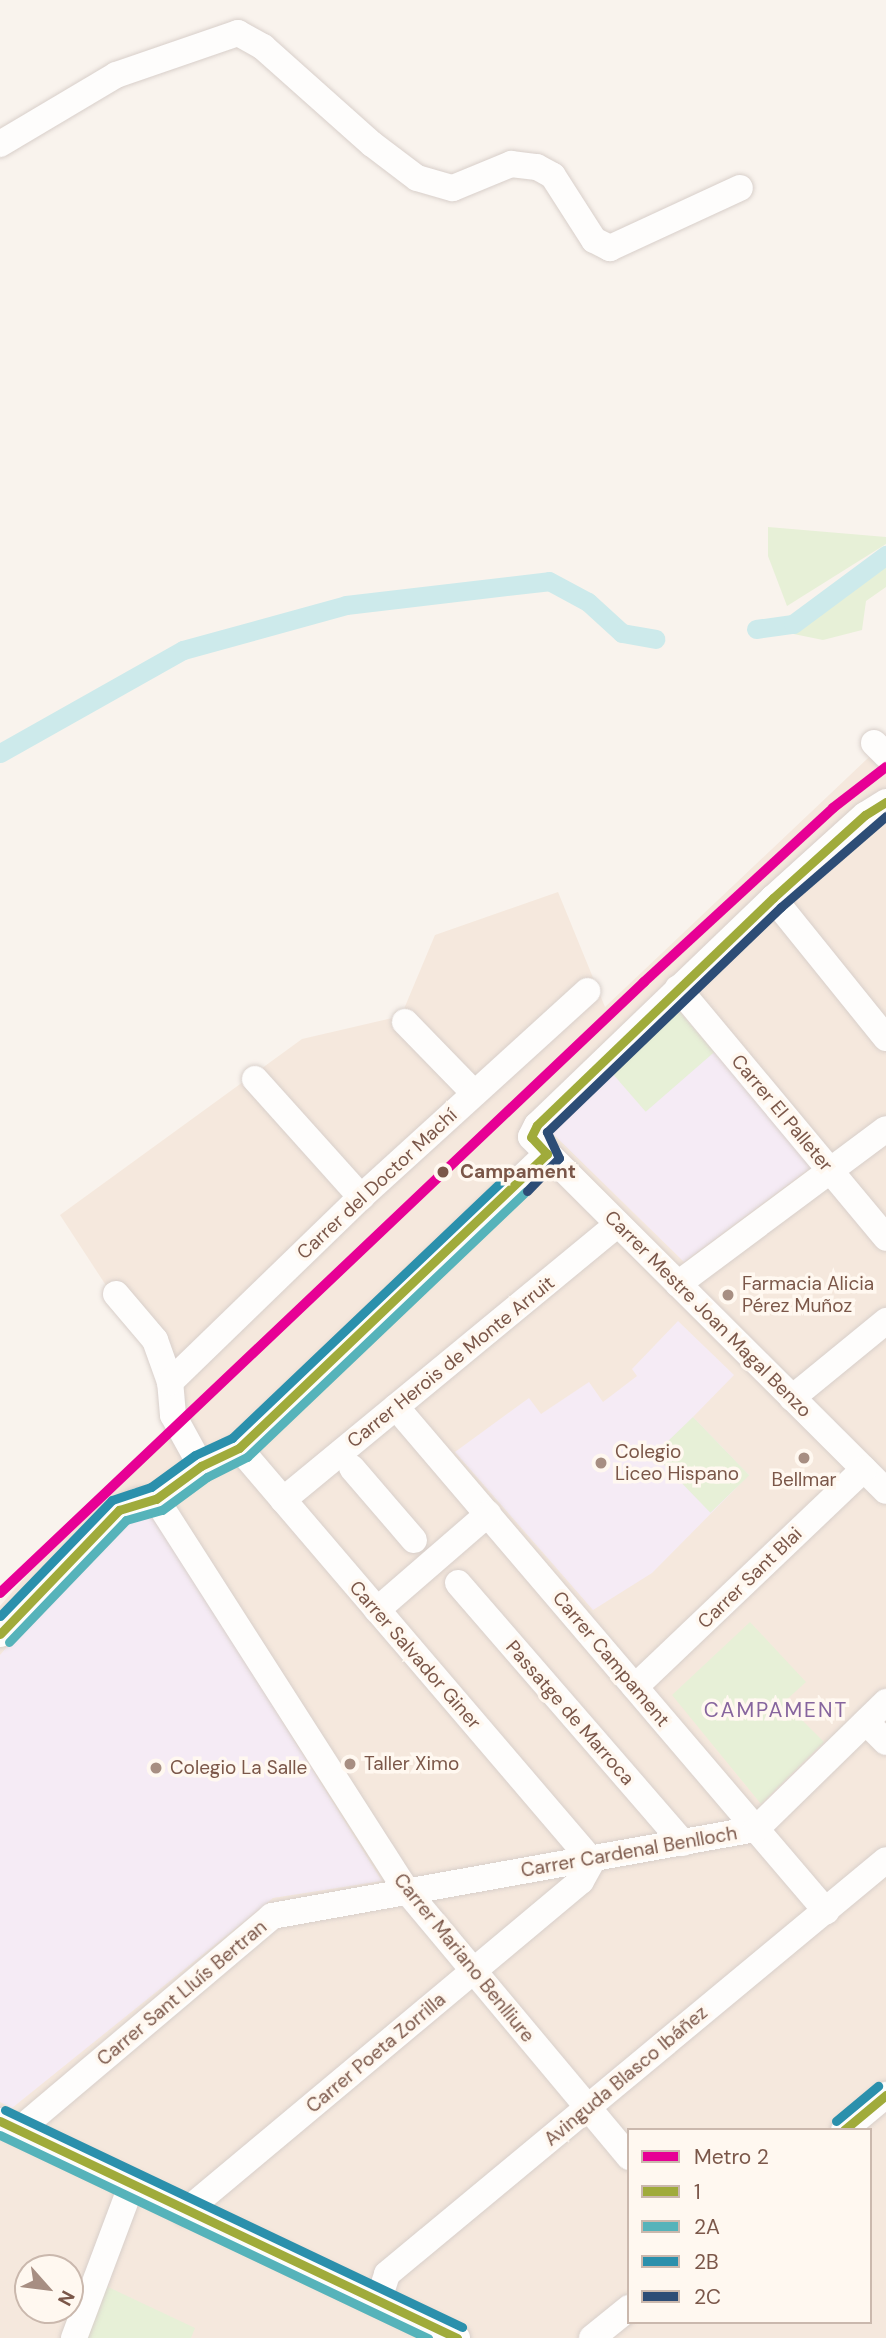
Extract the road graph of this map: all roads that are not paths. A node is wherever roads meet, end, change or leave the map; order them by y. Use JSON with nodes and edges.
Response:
{"nodes":[{"id":1,"x":0,"y":144,"type":"edge"},
{"id":2,"x":740,"y":188,"type":"dead end"},
{"id":3,"x":886,"y":802,"type":"edge"},
{"id":4,"x":773,"y":898,"type":"junction"},
{"id":5,"x":678,"y":988,"type":"junction"},
{"id":6,"x":587,"y":990,"type":"dead end"},
{"id":7,"x":405,"y":1022,"type":"dead end"},
{"id":8,"x":882,"y":1024,"type":"edge"},
{"id":9,"x":255,"y":1079,"type":"dead end"},
{"id":10,"x":474,"y":1093,"type":"junction"},
{"id":11,"x":886,"y":1129,"type":"edge"},
{"id":12,"x":539,"y":1145,"type":"junction"},
{"id":13,"x":831,"y":1171,"type":"junction"},
{"id":14,"x":361,"y":1197,"type":"junction"},
{"id":15,"x":618,"y":1224,"type":"junction"},
{"id":16,"x":886,"y":1238,"type":"edge"},
{"id":17,"x":678,"y":1284,"type":"junction"},
{"id":18,"x":116,"y":1294,"type":"dead end"},
{"id":19,"x":886,"y":1321,"type":"edge"},
{"id":20,"x":170,"y":1382,"type":"junction"},
{"id":21,"x":792,"y":1398,"type":"junction"},
{"id":22,"x":396,"y":1407,"type":"junction"},
{"id":23,"x":239,"y":1448,"type":"junction"},
{"id":24,"x":345,"y":1460,"type":"junction"},
{"id":25,"x":201,"y":1466,"type":"junction"},
{"id":26,"x":864,"y":1469,"type":"junction"},
{"id":27,"x":886,"y":1491,"type":"edge"},
{"id":28,"x":156,"y":1499,"type":"junction"},
{"id":29,"x":283,"y":1500,"type":"junction"},
{"id":30,"x":488,"y":1514,"type":"junction"},
{"id":31,"x":435,"y":1562,"type":"junction"},
{"id":32,"x":377,"y":1610,"type":"junction"},
{"id":33,"x":0,"y":1634,"type":"edge"},
{"id":34,"x":635,"y":1687,"type":"junction"},
{"id":35,"x":886,"y":1702,"type":"edge"},
{"id":36,"x":866,"y":1722,"type":"junction"},
{"id":37,"x":886,"y":1742,"type":"edge"},
{"id":38,"x":756,"y":1829,"type":"junction"},
{"id":39,"x":683,"y":1843,"type":"junction"},
{"id":40,"x":886,"y":1860,"type":"edge"},
{"id":41,"x":592,"y":1861,"type":"junction"},
{"id":42,"x":406,"y":1890,"type":"junction"},
{"id":43,"x":826,"y":1911,"type":"junction"},
{"id":44,"x":474,"y":1973,"type":"junction"},
{"id":45,"x":886,"y":2095,"type":"edge"},
{"id":46,"x":587,"y":2109,"type":"junction"},
{"id":47,"x":10,"y":2126,"type":"edge"},
{"id":48,"x":846,"y":2128,"type":"edge"},
{"id":49,"x":627,"y":2155,"type":"edge"},
{"id":50,"x":131,"y":2186,"type":"junction"},
{"id":51,"x":186,"y":2212,"type":"junction"},
{"id":52,"x":379,"y":2300,"type":"junction"},
{"id":53,"x":627,"y":2310,"type":"edge"},
{"id":54,"x":74,"y":2338,"type":"edge"},
{"id":55,"x":457,"y":2338,"type":"edge"},
{"id":56,"x":592,"y":2338,"type":"edge"}],
"edges":[{"from":1,"to":2,"type":"street"},
{"from":3,"to":4,"type":"street"},
{"from":4,"to":5,"type":"street"},
{"from":4,"to":8,"type":"street"},
{"from":5,"to":12,"type":"street"},
{"from":5,"to":13,"type":"street","name":"Carrer El Palleter"},
{"from":6,"to":10,"type":"street","name":"Carrer del Doctor Machí"},
{"from":7,"to":10,"type":"street"},
{"from":9,"to":14,"type":"street"},
{"from":10,"to":14,"type":"street","name":"Carrer del Doctor Machí"},
{"from":11,"to":13,"type":"street"},
{"from":12,"to":15,"type":"street","name":"Carrer Mestre Joan Magal Benzo"},
{"from":12,"to":23,"type":"street"},
{"from":13,"to":16,"type":"street","name":"Carrer El Palleter"},
{"from":13,"to":17,"type":"street"},
{"from":14,"to":20,"type":"street","name":"Carrer del Doctor Machí"},
{"from":15,"to":17,"type":"street","name":"Carrer Mestre Joan Magal Benzo"},
{"from":15,"to":22,"type":"street","name":"Carrer Herois de Monte Arruit"},
{"from":17,"to":21,"type":"street","name":"Carrer Mestre Joan Magal Benzo"},
{"from":18,"to":20,"type":"street"},
{"from":19,"to":21,"type":"street"},
{"from":20,"to":25,"type":"street"},
{"from":21,"to":26,"type":"street","name":"Carrer Mestre Joan Magal Benzo"},
{"from":22,"to":24,"type":"street","name":"Carrer Herois de Monte Arruit"},
{"from":22,"to":30,"type":"street","name":"Carrer Campament"},
{"from":23,"to":25,"type":"street"},
{"from":23,"to":29,"type":"street","name":"Carrer Salvador Giner"},
{"from":24,"to":29,"type":"street","name":"Carrer Herois de Monte Arruit"},
{"from":24,"to":31,"type":"street","name":"Passatge de Marroca"},
{"from":25,"to":28,"type":"street"},
{"from":26,"to":27,"type":"street","name":"Carrer Mestre Joan Magal Benzo"},
{"from":26,"to":34,"type":"street","name":"Carrer Sant Blai"},
{"from":28,"to":33,"type":"street"},
{"from":28,"to":42,"type":"street","name":"Carrer Mariano Benlliure"},
{"from":29,"to":32,"type":"street","name":"Carrer Salvador Giner"},
{"from":30,"to":31,"type":"street"},
{"from":30,"to":34,"type":"street","name":"Carrer Campament"},
{"from":31,"to":32,"type":"street"},
{"from":31,"to":39,"type":"street","name":"Passatge de Marroca"},
{"from":32,"to":41,"type":"street","name":"Carrer Salvador Giner"},
{"from":34,"to":38,"type":"street","name":"Carrer Campament"},
{"from":35,"to":36,"type":"street","name":"Carrer Cardenal Benlloch"},
{"from":36,"to":37,"type":"street"},
{"from":36,"to":38,"type":"street","name":"Carrer Cardenal Benlloch"},
{"from":38,"to":39,"type":"street","name":"Carrer Cardenal Benlloch"},
{"from":38,"to":43,"type":"street","name":"Carrer Campament"},
{"from":39,"to":41,"type":"street","name":"Carrer Cardenal Benlloch"},
{"from":40,"to":43,"type":"street","name":"Avinguda Blasco Ibáñez"},
{"from":41,"to":42,"type":"street","name":"Carrer Cardenal Benlloch"},
{"from":41,"to":44,"type":"street","name":"Carrer Poeta Zorrilla"},
{"from":42,"to":44,"type":"street","name":"Carrer Mariano Benlliure"},
{"from":42,"to":47,"type":"street","name":"Carrer Sant Lluís Bertran"},
{"from":43,"to":46,"type":"street","name":"Avinguda Blasco Ibáñez"},
{"from":44,"to":46,"type":"street","name":"Carrer Mariano Benlliure"},
{"from":44,"to":51,"type":"street","name":"Carrer Poeta Zorrilla"},
{"from":45,"to":48,"type":"street"},
{"from":46,"to":49,"type":"street","name":"Carrer Mariano Benlliure"},
{"from":46,"to":52,"type":"street","name":"Avinguda Blasco Ibáñez"},
{"from":47,"to":50,"type":"street"},
{"from":50,"to":51,"type":"street"},
{"from":50,"to":54,"type":"street"},
{"from":51,"to":52,"type":"street"},
{"from":52,"to":55,"type":"street"},
{"from":53,"to":56,"type":"street"}]}
